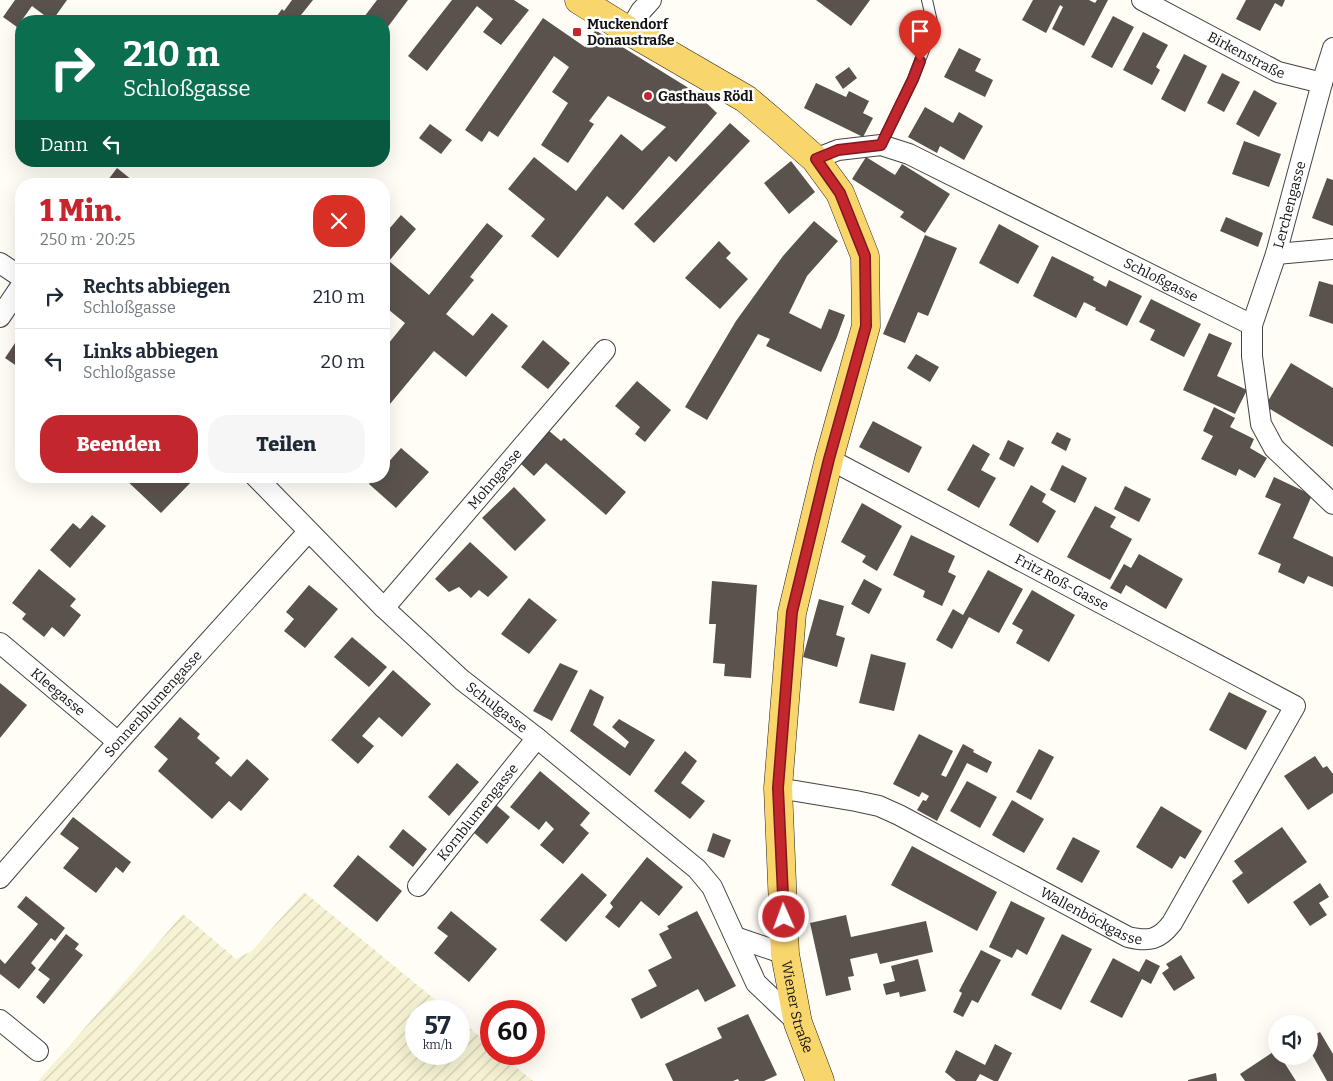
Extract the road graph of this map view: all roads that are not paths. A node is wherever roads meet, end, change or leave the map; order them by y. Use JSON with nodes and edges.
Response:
{"nodes":[{"id":1,"x":579,"y":0,"type":"edge"},
{"id":2,"x":651,"y":0,"type":"edge"},
{"id":3,"x":927,"y":0,"type":"edge"},
{"id":4,"x":1142,"y":0,"type":"edge"},
{"id":5,"x":629,"y":31,"type":"junction"},
{"id":6,"x":1333,"y":48,"type":"edge"},
{"id":7,"x":1322,"y":83,"type":"junction"},
{"id":8,"x":881,"y":145,"type":"junction"},
{"id":9,"x":816,"y":159,"type":"junction"},
{"id":10,"x":1333,"y":249,"type":"edge"},
{"id":11,"x":1276,"y":254,"type":"junction"},
{"id":12,"x":0,"y":263,"type":"edge"},
{"id":13,"x":15,"y":273,"type":"edge"},
{"id":14,"x":15,"y":295,"type":"edge"},
{"id":15,"x":0,"y":317,"type":"edge"},
{"id":16,"x":1252,"y":325,"type":"junction"},
{"id":17,"x":605,"y":350,"type":"dead end"},
{"id":18,"x":829,"y":459,"type":"junction"},
{"id":19,"x":262,"y":483,"type":"edge"},
{"id":20,"x":1333,"y":504,"type":"edge"},
{"id":21,"x":308,"y":532,"type":"junction"},
{"id":22,"x":384,"y":608,"type":"junction"},
{"id":23,"x":0,"y":643,"type":"edge"},
{"id":24,"x":1295,"y":706,"type":"joint"},
{"id":25,"x":537,"y":738,"type":"junction"},
{"id":26,"x":118,"y":742,"type":"junction"},
{"id":27,"x":778,"y":788,"type":"junction"},
{"id":28,"x":0,"y":878,"type":"edge"},
{"id":29,"x":418,"y":886,"type":"dead end"},
{"id":30,"x":735,"y":937,"type":"junction"},
{"id":31,"x":785,"y":954,"type":"junction"},
{"id":32,"x":0,"y":1020,"type":"edge"},
{"id":33,"x":798,"y":1022,"type":"junction"},
{"id":34,"x":38,"y":1051,"type":"dead end"},
{"id":35,"x":820,"y":1081,"type":"edge"}],
"edges":[{"from":1,"to":5,"type":"main road","name":"Wiener Straße"},
{"from":2,"to":5,"type":"street"},
{"from":3,"to":8,"type":"lane"},
{"from":4,"to":7,"type":"street","name":"Birkenstraße"},
{"from":5,"to":9,"type":"main road","name":"Wiener Straße"},
{"from":6,"to":7,"type":"street"},
{"from":7,"to":11,"type":"street","name":"Lerchengasse"},
{"from":8,"to":9,"type":"street","name":"Schloßgasse"},
{"from":8,"to":16,"type":"street","name":"Schloßgasse"},
{"from":9,"to":18,"type":"main road","name":"Wiener Straße"},
{"from":10,"to":11,"type":"street"},
{"from":11,"to":16,"type":"street","name":"Lerchengasse"},
{"from":12,"to":13,"type":"street"},
{"from":14,"to":15,"type":"street"},
{"from":16,"to":20,"type":"street"},
{"from":17,"to":22,"type":"street","name":"Mohngasse"},
{"from":18,"to":24,"type":"street","name":"Fritz Roß-Gasse"},
{"from":18,"to":27,"type":"main road","name":"Wiener Straße"},
{"from":19,"to":21,"type":"street","name":"Schulgasse"},
{"from":21,"to":22,"type":"street","name":"Schulgasse"},
{"from":21,"to":26,"type":"street","name":"Sonnenblumengasse"},
{"from":22,"to":25,"type":"street","name":"Schulgasse"},
{"from":23,"to":26,"type":"street","name":"Kleegasse"},
{"from":24,"to":27,"type":"street","name":"Wallenböckgasse"},
{"from":25,"to":29,"type":"street","name":"Kornblumengasse"},
{"from":25,"to":30,"type":"street","name":"Schulgasse"},
{"from":26,"to":28,"type":"street","name":"Sonnenblumengasse"},
{"from":27,"to":31,"type":"main road","name":"Wiener Straße"},
{"from":30,"to":31,"type":"street"},
{"from":30,"to":33,"type":"street","name":"Schulgasse"},
{"from":31,"to":33,"type":"main road","name":"Wiener Straße"},
{"from":32,"to":34,"type":"street"},
{"from":33,"to":35,"type":"main road","name":"Wiener Straße"}]}
